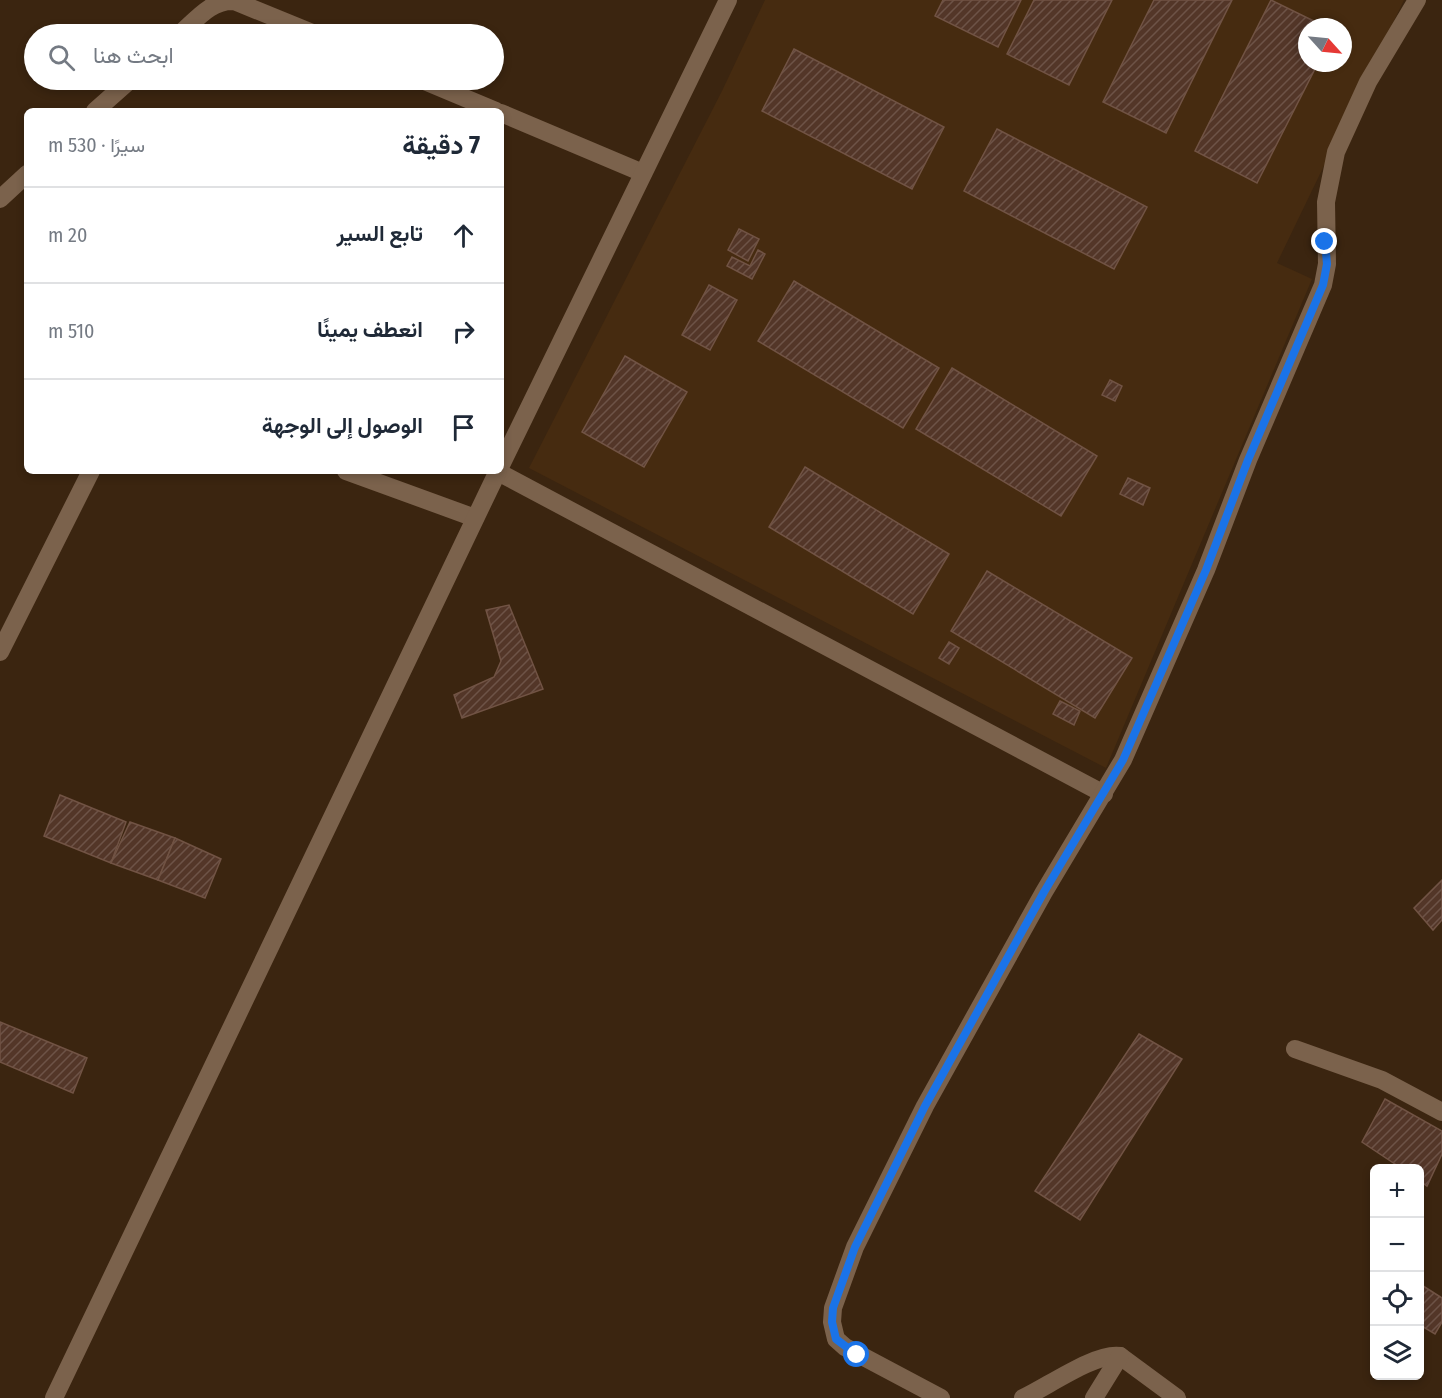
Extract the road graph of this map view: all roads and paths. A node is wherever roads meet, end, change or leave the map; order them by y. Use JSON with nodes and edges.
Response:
{"nodes":[{"id":1,"x":728,"y":0,"type":"edge"},
{"id":2,"x":1417,"y":0,"type":"edge"},
{"id":3,"x":192,"y":24,"type":"edge"},
{"id":4,"x":290,"y":24,"type":"edge"},
{"id":5,"x":119,"y":90,"type":"edge"},
{"id":6,"x":446,"y":90,"type":"edge"},
{"id":7,"x":98,"y":108,"type":"edge"},
{"id":8,"x":489,"y":108,"type":"edge"},
{"id":9,"x":504,"y":114,"type":"edge"},
{"id":10,"x":643,"y":173,"type":"junction"},
{"id":11,"x":24,"y":177,"type":"edge"},
{"id":12,"x":0,"y":199,"type":"edge"},
{"id":13,"x":504,"y":460,"type":"edge"},
{"id":14,"x":504,"y":473,"type":"edge"},
{"id":15,"x":89,"y":474,"type":"edge"},
{"id":16,"x":354,"y":474,"type":"edge"},
{"id":17,"x":497,"y":474,"type":"edge"},
{"id":18,"x":475,"y":518,"type":"junction"},
{"id":19,"x":0,"y":652,"type":"edge"},
{"id":20,"x":1104,"y":794,"type":"junction"},
{"id":21,"x":1295,"y":1049,"type":"dead end"},
{"id":22,"x":1442,"y":1113,"type":"edge"},
{"id":23,"x":1120,"y":1356,"type":"junction"},
{"id":24,"x":54,"y":1398,"type":"edge"},
{"id":25,"x":941,"y":1398,"type":"edge"},
{"id":26,"x":1023,"y":1398,"type":"edge"},
{"id":27,"x":1095,"y":1398,"type":"edge"},
{"id":28,"x":1178,"y":1398,"type":"edge"}],
"edges":[{"from":1,"to":10,"type":"street"},
{"from":2,"to":20,"type":"street"},
{"from":3,"to":4,"type":"street"},
{"from":5,"to":7,"type":"street"},
{"from":6,"to":8,"type":"street"},
{"from":9,"to":10,"type":"street"},
{"from":10,"to":13,"type":"street"},
{"from":11,"to":12,"type":"street"},
{"from":14,"to":20,"type":"street"},
{"from":15,"to":19,"type":"street"},
{"from":16,"to":18,"type":"street"},
{"from":17,"to":18,"type":"street"},
{"from":18,"to":24,"type":"street"},
{"from":20,"to":25,"type":"street"},
{"from":21,"to":22,"type":"street"},
{"from":23,"to":26,"type":"street"},
{"from":23,"to":27,"type":"street"},
{"from":23,"to":28,"type":"street"}]}
